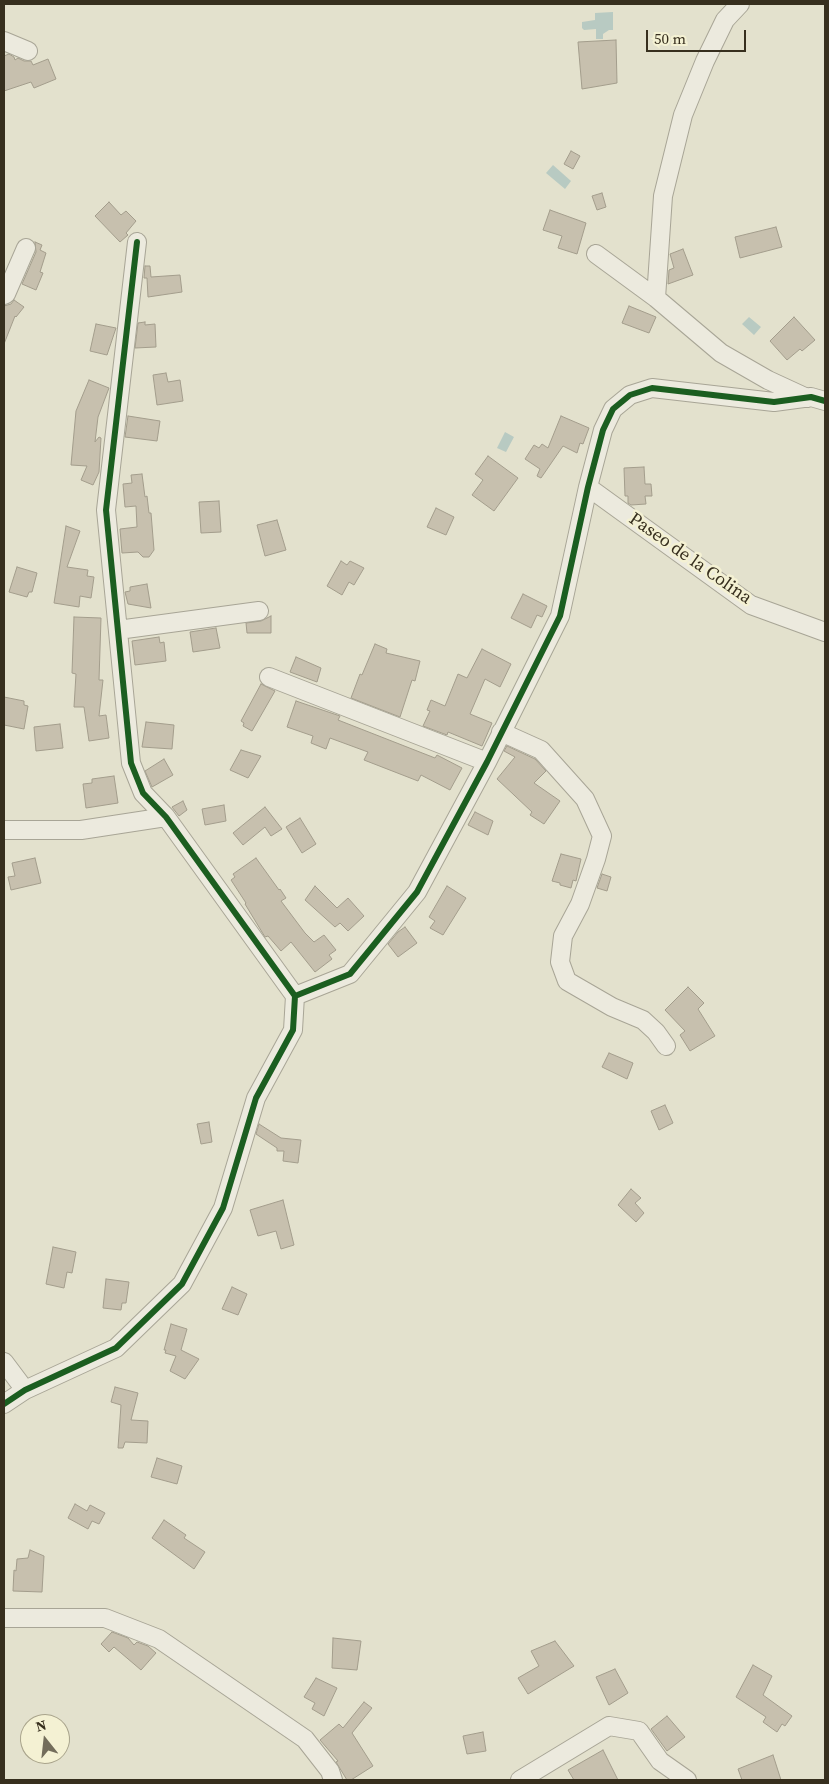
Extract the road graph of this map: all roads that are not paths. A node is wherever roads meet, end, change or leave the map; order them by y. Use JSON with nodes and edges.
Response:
{"nodes":[{"id":1,"x":740,"y":4,"type":"edge"},
{"id":2,"x":4,"y":41,"type":"edge"},
{"id":3,"x":28,"y":51,"type":"dead end"},
{"id":4,"x":137,"y":242,"type":"dead end"},
{"id":5,"x":26,"y":248,"type":"dead end"},
{"id":6,"x":596,"y":254,"type":"dead end"},
{"id":7,"x":4,"y":295,"type":"edge"},
{"id":8,"x":656,"y":298,"type":"junction"},
{"id":9,"x":817,"y":396,"type":"edge"},
{"id":10,"x":588,"y":487,"type":"junction"},
{"id":11,"x":259,"y":611,"type":"dead end"},
{"id":12,"x":118,"y":630,"type":"junction"},
{"id":13,"x":825,"y":632,"type":"edge"},
{"id":14,"x":269,"y":677,"type":"dead end"},
{"id":15,"x":501,"y":732,"type":"junction"},
{"id":16,"x":487,"y":762,"type":"junction"},
{"id":17,"x":166,"y":817,"type":"junction"},
{"id":18,"x":4,"y":830,"type":"edge"},
{"id":19,"x":295,"y":996,"type":"junction"},
{"id":20,"x":666,"y":1046,"type":"dead end"},
{"id":21,"x":4,"y":1362,"type":"edge"},
{"id":22,"x":26,"y":1390,"type":"junction"},
{"id":23,"x":4,"y":1404,"type":"edge"},
{"id":24,"x":4,"y":1618,"type":"edge"},
{"id":25,"x":526,"y":1779,"type":"edge"},
{"id":26,"x":333,"y":1780,"type":"edge"},
{"id":27,"x":687,"y":1780,"type":"edge"}],
"edges":[{"from":1,"to":8,"type":"street"},
{"from":2,"to":3,"type":"street"},
{"from":4,"to":12,"type":"street"},
{"from":5,"to":7,"type":"street"},
{"from":6,"to":8,"type":"street"},
{"from":8,"to":9,"type":"street"},
{"from":9,"to":10,"type":"street"},
{"from":10,"to":13,"type":"street","name":"Paseo de la Colina"},
{"from":10,"to":15,"type":"street"},
{"from":11,"to":12,"type":"street"},
{"from":12,"to":17,"type":"street"},
{"from":14,"to":16,"type":"street"},
{"from":15,"to":16,"type":"street"},
{"from":15,"to":20,"type":"street"},
{"from":16,"to":19,"type":"street"},
{"from":17,"to":18,"type":"street"},
{"from":17,"to":19,"type":"street"},
{"from":19,"to":22,"type":"street"},
{"from":21,"to":22,"type":"street"},
{"from":22,"to":23,"type":"street"},
{"from":24,"to":26,"type":"street"},
{"from":25,"to":27,"type":"street"}]}
